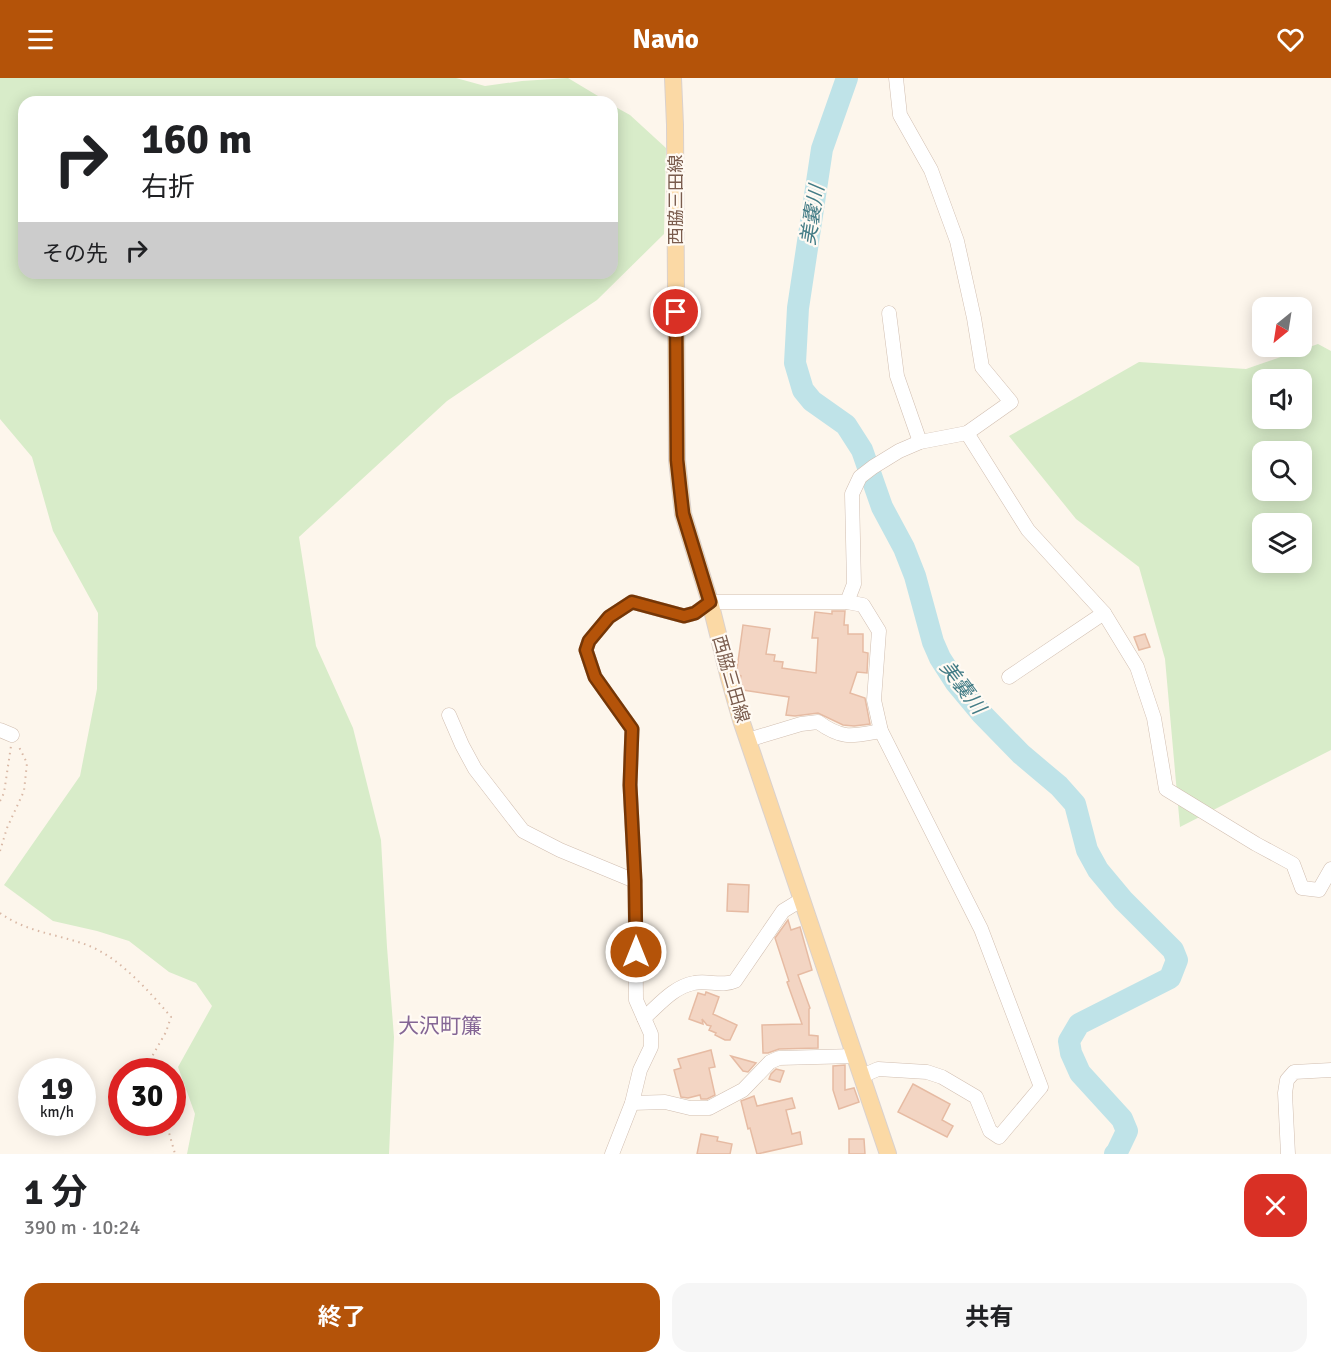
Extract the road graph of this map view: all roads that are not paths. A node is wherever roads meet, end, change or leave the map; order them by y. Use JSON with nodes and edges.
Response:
{"nodes":[{"id":1,"x":673,"y":78,"type":"edge"},
{"id":2,"x":896,"y":78,"type":"edge"},
{"id":3,"x":889,"y":313,"type":"dead end"},
{"id":4,"x":967,"y":433,"type":"junction"},
{"id":5,"x":920,"y":442,"type":"junction"},
{"id":6,"x":710,"y":602,"type":"junction"},
{"id":7,"x":847,"y":602,"type":"junction"},
{"id":8,"x":1104,"y":612,"type":"junction"},
{"id":9,"x":1009,"y":677,"type":"dead end"},
{"id":10,"x":449,"y":715,"type":"dead end"},
{"id":11,"x":881,"y":731,"type":"junction"},
{"id":12,"x":748,"y":740,"type":"junction"},
{"id":13,"x":1331,"y":869,"type":"edge"},
{"id":14,"x":635,"y":881,"type":"junction"},
{"id":15,"x":801,"y":900,"type":"junction"},
{"id":16,"x":644,"y":1018,"type":"junction"},
{"id":17,"x":855,"y":1056,"type":"junction"},
{"id":18,"x":1331,"y":1070,"type":"edge"},
{"id":19,"x":862,"y":1076,"type":"junction"},
{"id":20,"x":632,"y":1103,"type":"junction"},
{"id":21,"x":612,"y":1154,"type":"edge"},
{"id":22,"x":888,"y":1154,"type":"edge"},
{"id":23,"x":1288,"y":1154,"type":"edge"}],
"edges":[{"from":1,"to":6,"type":"main road","name":"西脇三田線"},
{"from":2,"to":4,"type":"street"},
{"from":3,"to":5,"type":"street"},
{"from":4,"to":5,"type":"street"},
{"from":4,"to":8,"type":"street"},
{"from":5,"to":7,"type":"street"},
{"from":6,"to":7,"type":"street"},
{"from":6,"to":12,"type":"main road","name":"西脇三田線"},
{"from":6,"to":14,"type":"street"},
{"from":7,"to":11,"type":"street"},
{"from":8,"to":9,"type":"street"},
{"from":8,"to":13,"type":"street"},
{"from":10,"to":14,"type":"street"},
{"from":11,"to":12,"type":"street"},
{"from":11,"to":19,"type":"street"},
{"from":12,"to":15,"type":"main road","name":"西脇三田線"},
{"from":14,"to":16,"type":"street"},
{"from":15,"to":16,"type":"street"},
{"from":15,"to":17,"type":"main road","name":"西脇三田線"},
{"from":16,"to":20,"type":"street"},
{"from":17,"to":19,"type":"main road","name":"西脇三田線"},
{"from":17,"to":20,"type":"street"},
{"from":18,"to":23,"type":"street"},
{"from":19,"to":22,"type":"main road","name":"西脇三田線"},
{"from":20,"to":21,"type":"street"}]}
